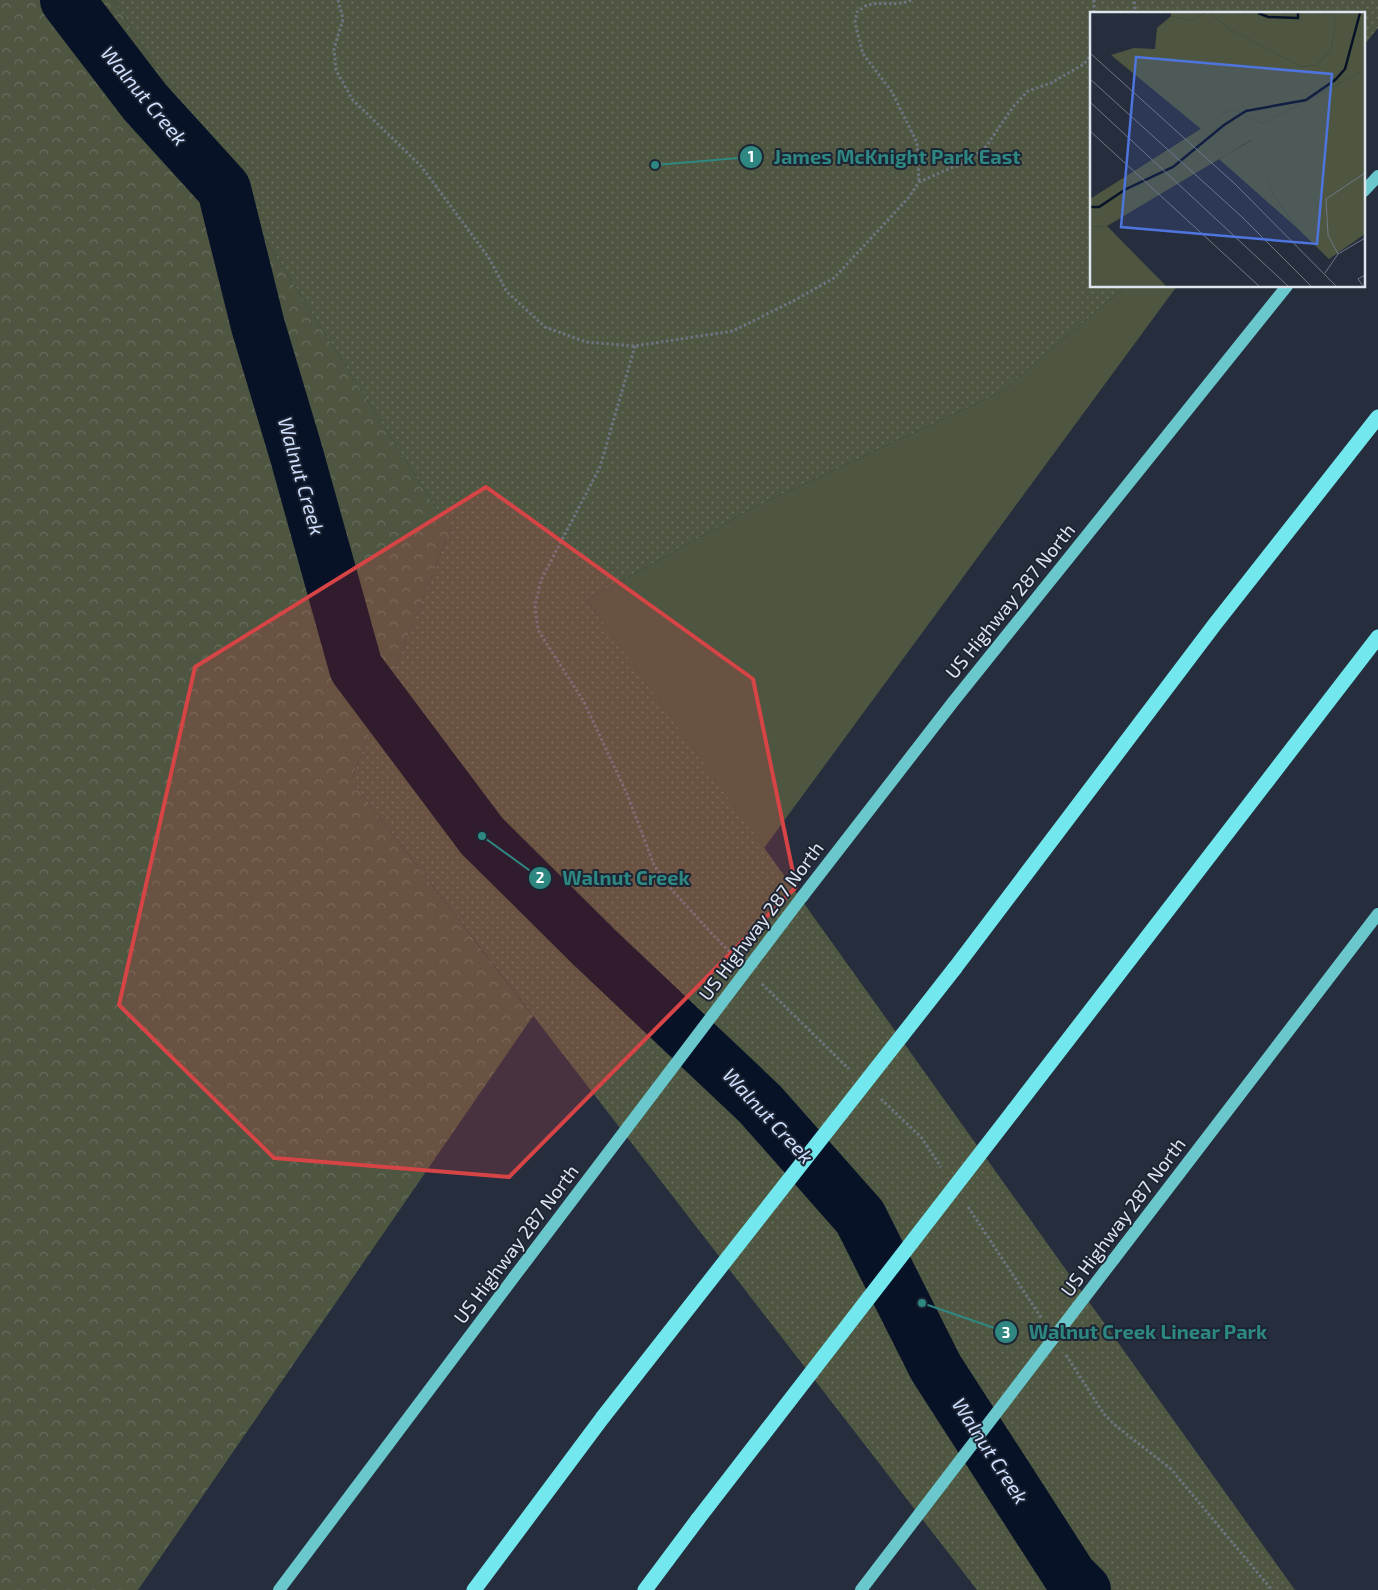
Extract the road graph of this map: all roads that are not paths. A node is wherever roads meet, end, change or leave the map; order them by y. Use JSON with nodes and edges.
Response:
{"nodes":[{"id":1,"x":1378,"y":176,"type":"edge"},
{"id":2,"x":1366,"y":189,"type":"edge"},
{"id":3,"x":1285,"y":288,"type":"edge"},
{"id":4,"x":1378,"y":417,"type":"edge"},
{"id":5,"x":1378,"y":638,"type":"edge"},
{"id":6,"x":1378,"y":914,"type":"edge"},
{"id":7,"x":279,"y":1590,"type":"edge"},
{"id":8,"x":474,"y":1590,"type":"edge"},
{"id":9,"x":645,"y":1590,"type":"edge"},
{"id":10,"x":861,"y":1590,"type":"edge"}],
"edges":[{"from":1,"to":2,"type":"main road"},
{"from":3,"to":7,"type":"main road","name":"US Highway 287 North","bridge":true},
{"from":4,"to":8,"type":"highway","bridge":true},
{"from":5,"to":9,"type":"highway","bridge":true},
{"from":6,"to":10,"type":"main road","name":"US Highway 287 North","bridge":true}]}
